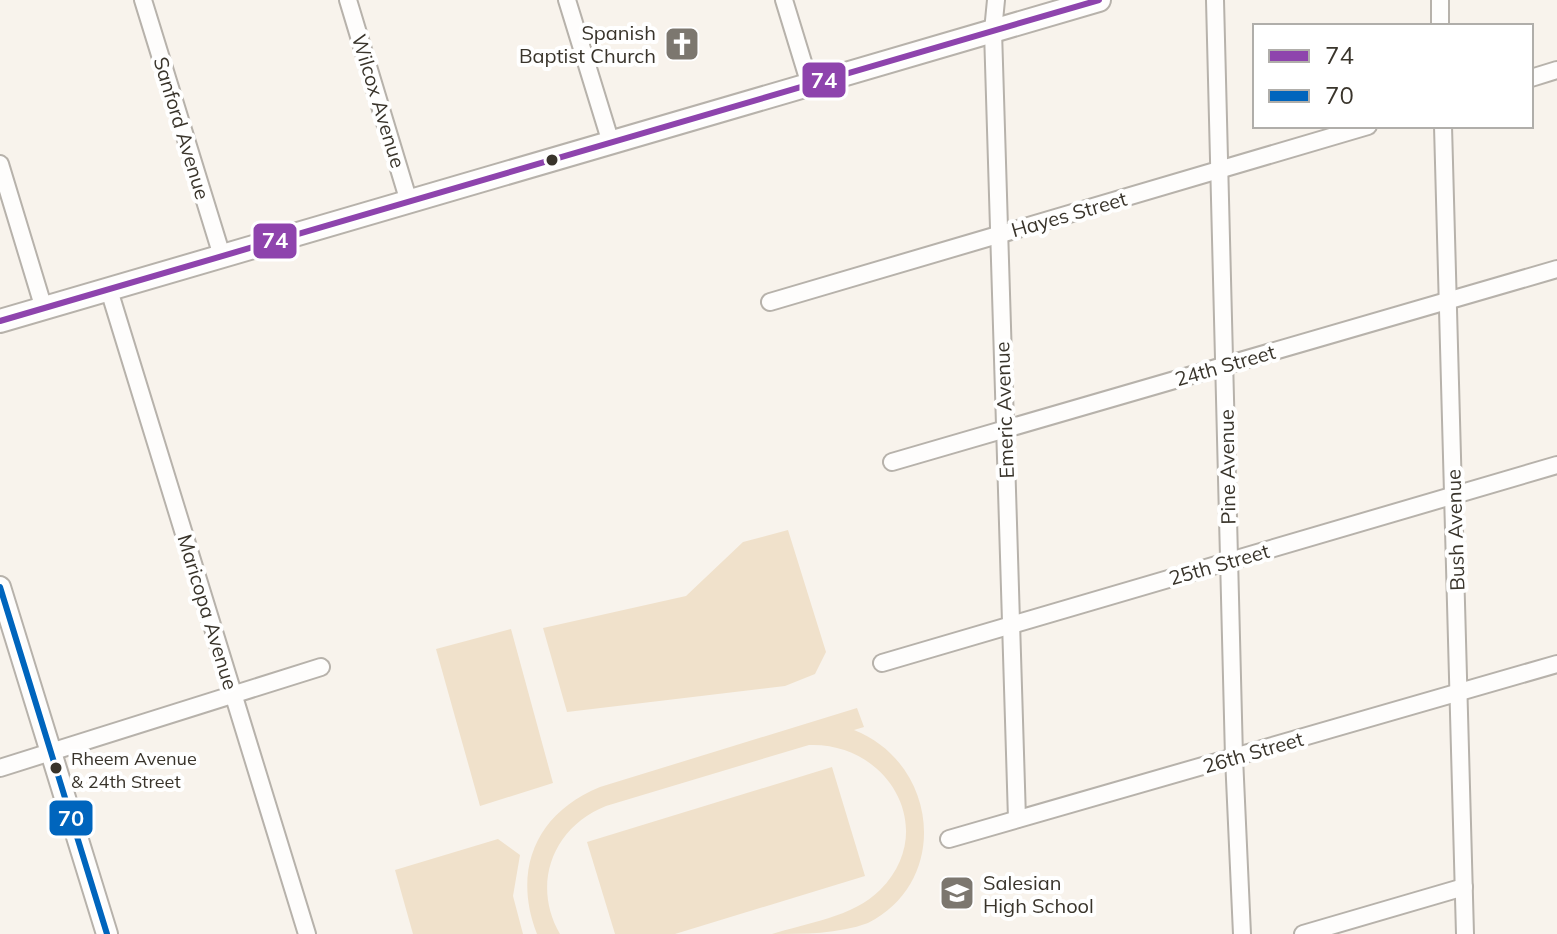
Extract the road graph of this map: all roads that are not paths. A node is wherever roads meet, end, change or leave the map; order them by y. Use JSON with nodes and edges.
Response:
{"nodes":[{"id":1,"x":143,"y":0,"type":"edge"},
{"id":2,"x":348,"y":0,"type":"edge"},
{"id":3,"x":567,"y":0,"type":"edge"},
{"id":4,"x":784,"y":0,"type":"edge"},
{"id":5,"x":996,"y":0,"type":"edge"},
{"id":6,"x":1099,"y":0,"type":"edge"},
{"id":7,"x":1215,"y":0,"type":"edge"},
{"id":8,"x":1440,"y":0,"type":"edge"},
{"id":9,"x":1440,"y":24,"type":"edge"},
{"id":10,"x":993,"y":31,"type":"junction"},
{"id":11,"x":1557,"y":70,"type":"edge"},
{"id":12,"x":1533,"y":77,"type":"edge"},
{"id":13,"x":810,"y":85,"type":"junction"},
{"id":14,"x":1361,"y":128,"type":"edge"},
{"id":15,"x":1443,"y":128,"type":"edge"},
{"id":16,"x":611,"y":143,"type":"junction"},
{"id":17,"x":0,"y":164,"type":"edge"},
{"id":18,"x":1219,"y":170,"type":"junction"},
{"id":19,"x":409,"y":202,"type":"junction"},
{"id":20,"x":999,"y":235,"type":"junction"},
{"id":21,"x":222,"y":256,"type":"junction"},
{"id":22,"x":1557,"y":269,"type":"edge"},
{"id":23,"x":109,"y":290,"type":"junction"},
{"id":24,"x":1448,"y":300,"type":"junction"},
{"id":25,"x":770,"y":302,"type":"dead end"},
{"id":26,"x":44,"y":309,"type":"junction"},
{"id":27,"x":0,"y":321,"type":"edge"},
{"id":28,"x":1224,"y":366,"type":"junction"},
{"id":29,"x":1005,"y":429,"type":"junction"},
{"id":30,"x":892,"y":462,"type":"dead end"},
{"id":31,"x":1557,"y":465,"type":"edge"},
{"id":32,"x":1454,"y":495,"type":"junction"},
{"id":33,"x":1229,"y":561,"type":"junction"},
{"id":34,"x":0,"y":587,"type":"edge"},
{"id":35,"x":1010,"y":625,"type":"junction"},
{"id":36,"x":882,"y":663,"type":"dead end"},
{"id":37,"x":1557,"y":664,"type":"edge"},
{"id":38,"x":321,"y":667,"type":"dead end"},
{"id":39,"x":1460,"y":692,"type":"junction"},
{"id":40,"x":233,"y":694,"type":"junction"},
{"id":41,"x":51,"y":753,"type":"junction"},
{"id":42,"x":1234,"y":757,"type":"junction"},
{"id":43,"x":0,"y":768,"type":"edge"},
{"id":44,"x":1017,"y":819,"type":"junction"},
{"id":45,"x":949,"y":839,"type":"dead end"},
{"id":46,"x":1464,"y":887,"type":"junction"},
{"id":47,"x":107,"y":934,"type":"edge"},
{"id":48,"x":307,"y":934,"type":"edge"},
{"id":49,"x":1242,"y":934,"type":"edge"},
{"id":50,"x":1303,"y":934,"type":"edge"},
{"id":51,"x":1465,"y":934,"type":"edge"}],
"edges":[{"from":1,"to":21,"type":"street","name":"Sanford Avenue"},
{"from":2,"to":19,"type":"street","name":"Wilcox Avenue"},
{"from":3,"to":16,"type":"street"},
{"from":4,"to":13,"type":"street"},
{"from":5,"to":10,"type":"street","name":"Emeric Avenue"},
{"from":6,"to":10,"type":"main road"},
{"from":7,"to":18,"type":"street","name":"Pine Avenue"},
{"from":8,"to":9,"type":"street"},
{"from":10,"to":13,"type":"main road"},
{"from":10,"to":20,"type":"street","name":"Emeric Avenue"},
{"from":11,"to":12,"type":"street"},
{"from":13,"to":16,"type":"main road"},
{"from":14,"to":18,"type":"street","name":"Hayes Street"},
{"from":15,"to":24,"type":"street","name":"Bush Avenue"},
{"from":16,"to":19,"type":"main road"},
{"from":17,"to":26,"type":"street"},
{"from":18,"to":20,"type":"street","name":"Hayes Street"},
{"from":18,"to":28,"type":"street","name":"Pine Avenue"},
{"from":19,"to":21,"type":"main road"},
{"from":20,"to":25,"type":"street","name":"Hayes Street"},
{"from":20,"to":29,"type":"street","name":"Emeric Avenue"},
{"from":21,"to":23,"type":"main road"},
{"from":22,"to":24,"type":"street","name":"24th Street"},
{"from":23,"to":26,"type":"main road"},
{"from":23,"to":40,"type":"street","name":"Maricopa Avenue"},
{"from":24,"to":28,"type":"street","name":"24th Street"},
{"from":24,"to":32,"type":"street","name":"Bush Avenue"},
{"from":26,"to":27,"type":"main road"},
{"from":28,"to":29,"type":"street","name":"24th Street"},
{"from":28,"to":33,"type":"street","name":"Pine Avenue"},
{"from":29,"to":30,"type":"street","name":"24th Street"},
{"from":29,"to":35,"type":"street","name":"Emeric Avenue"},
{"from":31,"to":32,"type":"street","name":"25th Street"},
{"from":32,"to":33,"type":"street","name":"25th Street"},
{"from":32,"to":39,"type":"street","name":"Bush Avenue"},
{"from":33,"to":35,"type":"street","name":"25th Street"},
{"from":33,"to":42,"type":"street","name":"Pine Avenue"},
{"from":34,"to":41,"type":"street"},
{"from":35,"to":36,"type":"street","name":"25th Street"},
{"from":35,"to":44,"type":"street","name":"Emeric Avenue"},
{"from":37,"to":39,"type":"street","name":"26th Street"},
{"from":38,"to":40,"type":"street"},
{"from":39,"to":42,"type":"street","name":"26th Street"},
{"from":39,"to":46,"type":"street","name":"Bush Avenue"},
{"from":40,"to":41,"type":"street"},
{"from":40,"to":48,"type":"street","name":"Maricopa Avenue"},
{"from":41,"to":43,"type":"street"},
{"from":41,"to":47,"type":"street"},
{"from":42,"to":44,"type":"street","name":"26th Street"},
{"from":42,"to":49,"type":"street","name":"Pine Avenue"},
{"from":44,"to":45,"type":"street","name":"26th Street"},
{"from":46,"to":50,"type":"street"},
{"from":46,"to":51,"type":"street","name":"Bush Avenue"}]}
